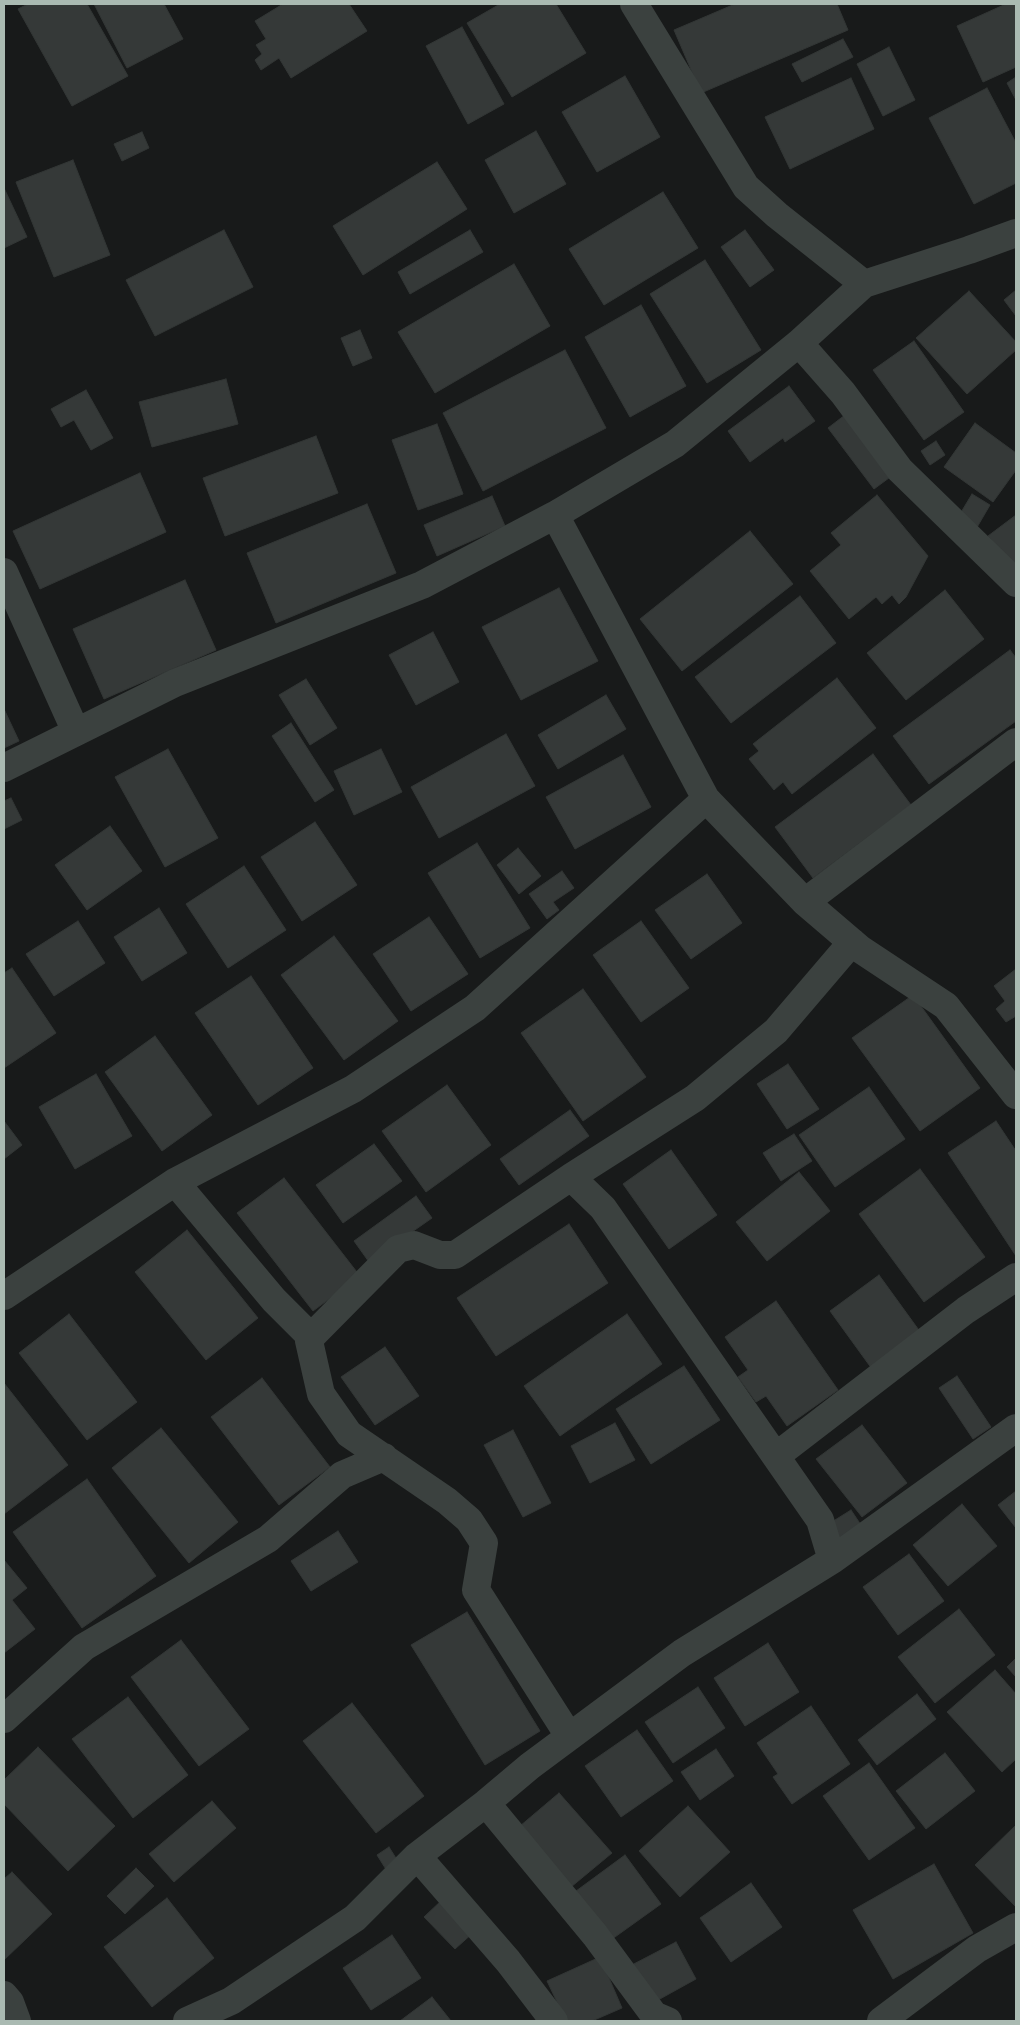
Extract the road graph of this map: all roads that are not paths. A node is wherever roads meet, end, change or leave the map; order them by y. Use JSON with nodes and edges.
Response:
{"nodes":[{"id":1,"x":634,"y":4,"type":"edge"},
{"id":2,"x":1016,"y":233,"type":"edge"},
{"id":3,"x":864,"y":284,"type":"junction"},
{"id":4,"x":799,"y":343,"type":"junction"},
{"id":5,"x":555,"y":515,"type":"junction"},
{"id":6,"x":4,"y":572,"type":"edge"},
{"id":7,"x":1016,"y":583,"type":"edge"},
{"id":8,"x":76,"y":732,"type":"junction"},
{"id":9,"x":1016,"y":742,"type":"edge"},
{"id":10,"x":4,"y":768,"type":"edge"},
{"id":11,"x":706,"y":799,"type":"junction"},
{"id":12,"x":805,"y":902,"type":"junction"},
{"id":13,"x":852,"y":942,"type":"junction"},
{"id":14,"x":1016,"y":1095,"type":"edge"},
{"id":15,"x":571,"y":1177,"type":"junction"},
{"id":16,"x":175,"y":1182,"type":"junction"},
{"id":17,"x":1016,"y":1277,"type":"edge"},
{"id":18,"x":4,"y":1296,"type":"edge"},
{"id":19,"x":311,"y":1337,"type":"junction"},
{"id":20,"x":1016,"y":1428,"type":"edge"},
{"id":21,"x":776,"y":1456,"type":"junction"},
{"id":22,"x":384,"y":1457,"type":"junction"},
{"id":23,"x":832,"y":1560,"type":"junction"},
{"id":24,"x":4,"y":1719,"type":"edge"},
{"id":25,"x":569,"y":1736,"type":"junction"},
{"id":26,"x":486,"y":1803,"type":"junction"},
{"id":27,"x":417,"y":1856,"type":"junction"},
{"id":28,"x":1016,"y":1927,"type":"edge"},
{"id":29,"x":4,"y":1995,"type":"edge"},
{"id":30,"x":17,"y":2021,"type":"edge"},
{"id":31,"x":187,"y":2021,"type":"edge"},
{"id":32,"x":554,"y":2021,"type":"edge"},
{"id":33,"x":668,"y":2021,"type":"edge"},
{"id":34,"x":880,"y":2021,"type":"edge"}],
"edges":[{"from":1,"to":3,"type":"street"},
{"from":2,"to":3,"type":"street"},
{"from":3,"to":4,"type":"street"},
{"from":4,"to":5,"type":"street"},
{"from":4,"to":7,"type":"street"},
{"from":5,"to":8,"type":"street"},
{"from":5,"to":11,"type":"street"},
{"from":6,"to":8,"type":"street"},
{"from":8,"to":10,"type":"street"},
{"from":9,"to":12,"type":"street"},
{"from":11,"to":12,"type":"street"},
{"from":11,"to":16,"type":"street"},
{"from":12,"to":13,"type":"street"},
{"from":13,"to":14,"type":"street"},
{"from":13,"to":15,"type":"street"},
{"from":15,"to":19,"type":"street"},
{"from":15,"to":21,"type":"street"},
{"from":16,"to":18,"type":"street"},
{"from":16,"to":19,"type":"street"},
{"from":17,"to":21,"type":"street"},
{"from":19,"to":22,"type":"street"},
{"from":20,"to":23,"type":"street"},
{"from":21,"to":23,"type":"street"},
{"from":22,"to":24,"type":"street"},
{"from":22,"to":25,"type":"street"},
{"from":23,"to":25,"type":"street"},
{"from":25,"to":26,"type":"street"},
{"from":26,"to":27,"type":"street"},
{"from":26,"to":33,"type":"street"},
{"from":27,"to":31,"type":"street"},
{"from":27,"to":32,"type":"street"},
{"from":28,"to":34,"type":"street"},
{"from":29,"to":30,"type":"street"}]}
